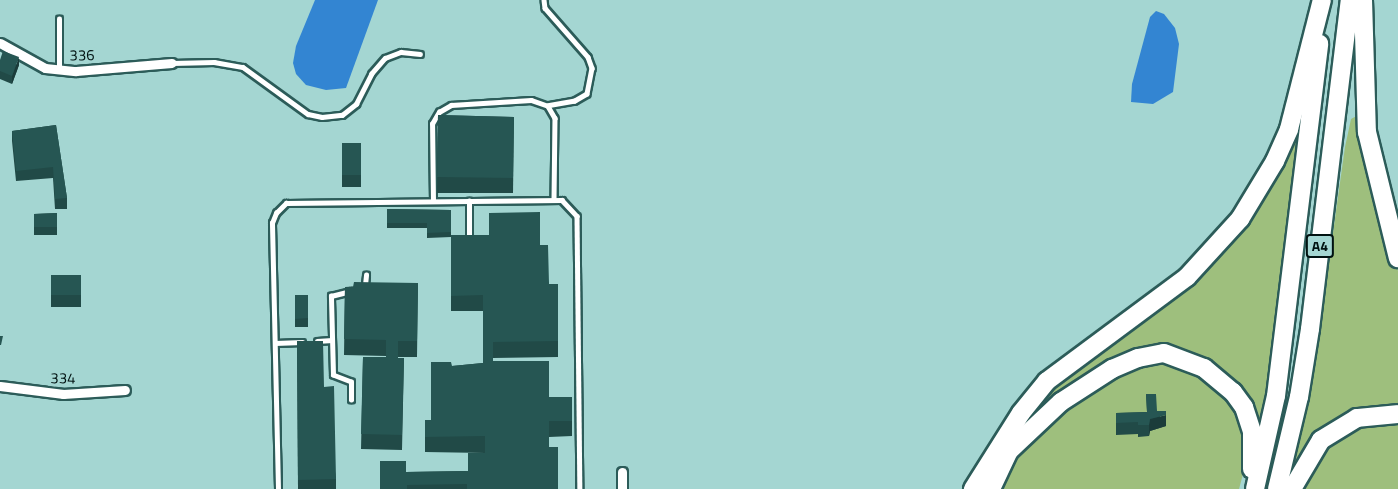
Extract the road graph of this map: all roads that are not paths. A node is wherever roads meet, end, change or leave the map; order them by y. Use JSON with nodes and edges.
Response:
{"nodes":[{"id":1,"x":544,"y":0,"type":"edge"},
{"id":2,"x":1323,"y":0,"type":"edge"},
{"id":3,"x":1350,"y":0,"type":"edge"},
{"id":4,"x":1363,"y":0,"type":"edge"},
{"id":5,"x":59,"y":19,"type":"dead end"},
{"id":6,"x":0,"y":43,"type":"edge"},
{"id":7,"x":420,"y":54,"type":"dead end"},
{"id":8,"x":172,"y":63,"type":"joint"},
{"id":9,"x":59,"y":70,"type":"junction"},
{"id":10,"x":548,"y":106,"type":"junction"},
{"id":11,"x":554,"y":200,"type":"junction"},
{"id":12,"x":433,"y":201,"type":"junction"},
{"id":13,"x":469,"y":201,"type":"junction"},
{"id":14,"x":468,"y":245,"type":"edge"},
{"id":15,"x":1398,"y":258,"type":"edge"},
{"id":16,"x":366,"y":275,"type":"dead end"},
{"id":17,"x":365,"y":291,"type":"junction"},
{"id":18,"x":374,"y":291,"type":"edge"},
{"id":19,"x":332,"y":340,"type":"junction"},
{"id":20,"x":275,"y":343,"type":"junction"},
{"id":21,"x":0,"y":387,"type":"edge"},
{"id":22,"x":125,"y":390,"type":"dead end"},
{"id":23,"x":351,"y":400,"type":"dead end"},
{"id":24,"x":1398,"y":414,"type":"edge"},
{"id":25,"x":622,"y":472,"type":"dead end"},
{"id":26,"x":278,"y":489,"type":"edge"},
{"id":27,"x":579,"y":489,"type":"edge"},
{"id":28,"x":622,"y":489,"type":"edge"},
{"id":29,"x":973,"y":489,"type":"edge"},
{"id":30,"x":991,"y":489,"type":"edge"},
{"id":31,"x":1248,"y":489,"type":"edge"},
{"id":32,"x":1255,"y":489,"type":"edge"},
{"id":33,"x":1277,"y":489,"type":"edge"},
{"id":34,"x":1292,"y":489,"type":"edge"}],
"edges":[{"from":1,"to":10,"type":"lane"},
{"from":2,"to":29,"type":"highway"},
{"from":2,"to":32,"type":"highway","number":"A4"},
{"from":3,"to":33,"type":"highway","number":"A4"},
{"from":4,"to":15,"type":"highway"},
{"from":5,"to":9,"type":"lane"},
{"from":6,"to":9,"type":"street","name":"336"},
{"from":7,"to":8,"type":"lane"},
{"from":8,"to":9,"type":"street","name":"336"},
{"from":10,"to":11,"type":"lane"},
{"from":10,"to":12,"type":"lane"},
{"from":11,"to":13,"type":"lane"},
{"from":11,"to":27,"type":"lane"},
{"from":12,"to":13,"type":"lane"},
{"from":12,"to":20,"type":"lane"},
{"from":13,"to":14,"type":"lane"},
{"from":16,"to":17,"type":"lane"},
{"from":17,"to":18,"type":"lane"},
{"from":17,"to":19,"type":"lane"},
{"from":19,"to":20,"type":"lane"},
{"from":19,"to":23,"type":"lane"},
{"from":20,"to":26,"type":"lane"},
{"from":21,"to":22,"type":"street","name":"334"},
{"from":24,"to":34,"type":"highway"},
{"from":25,"to":28,"type":"street"},
{"from":30,"to":31,"type":"highway"}]}
